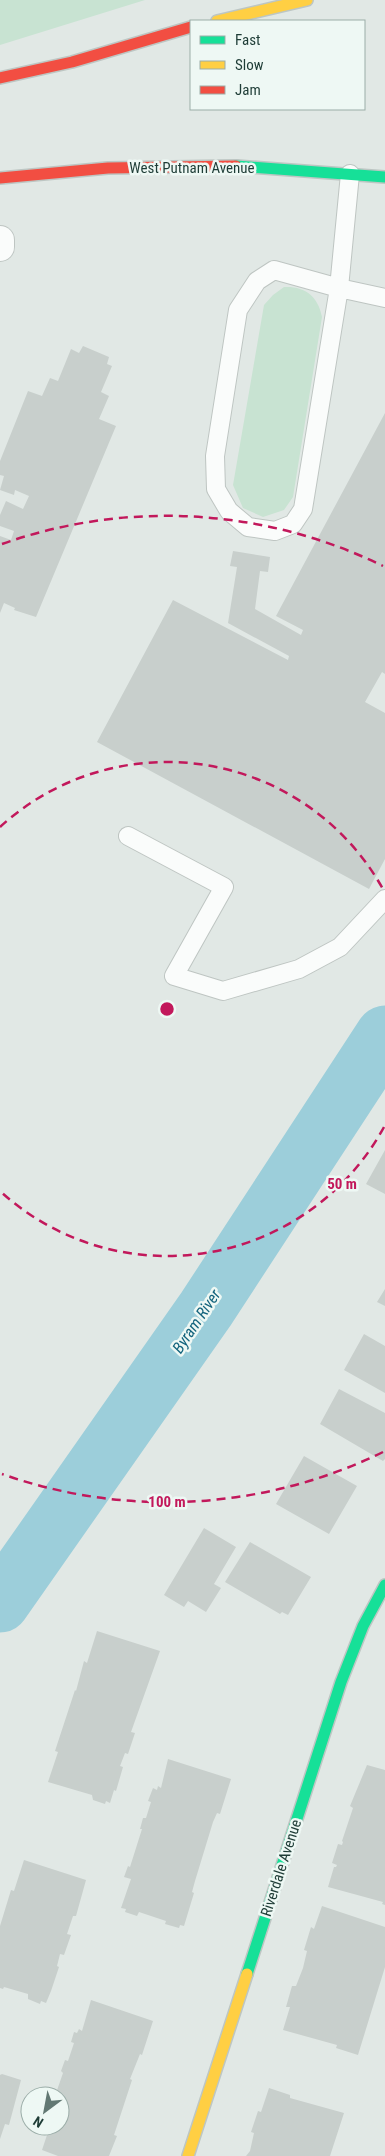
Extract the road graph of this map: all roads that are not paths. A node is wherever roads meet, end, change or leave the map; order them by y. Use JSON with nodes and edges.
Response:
{"nodes":[{"id":1,"x":307,"y":0,"type":"edge"},
{"id":2,"x":221,"y":20,"type":"edge"},
{"id":3,"x":190,"y":28,"type":"edge"},
{"id":4,"x":0,"y":78,"type":"edge"},
{"id":5,"x":350,"y":174,"type":"junction"},
{"id":6,"x":385,"y":177,"type":"edge"},
{"id":7,"x":0,"y":178,"type":"edge"},
{"id":8,"x":0,"y":240,"type":"edge"},
{"id":9,"x":0,"y":247,"type":"edge"},
{"id":10,"x":339,"y":288,"type":"junction"},
{"id":11,"x":385,"y":298,"type":"edge"},
{"id":12,"x":128,"y":836,"type":"dead end"},
{"id":13,"x":385,"y":899,"type":"edge"},
{"id":14,"x":385,"y":1585,"type":"edge"},
{"id":15,"x":188,"y":2156,"type":"edge"}],
"edges":[{"from":1,"to":2,"type":"main road"},
{"from":3,"to":4,"type":"main road"},
{"from":5,"to":6,"type":"main road","name":"West Putnam Avenue"},
{"from":5,"to":7,"type":"main road","name":"West Putnam Avenue"},
{"from":5,"to":10,"type":"lane"},
{"from":8,"to":9,"type":"street"},
{"from":10,"to":10,"type":"lane"},
{"from":10,"to":11,"type":"lane"},
{"from":12,"to":13,"type":"lane"},
{"from":14,"to":15,"type":"main road","name":"Riverdale Avenue"}]}
